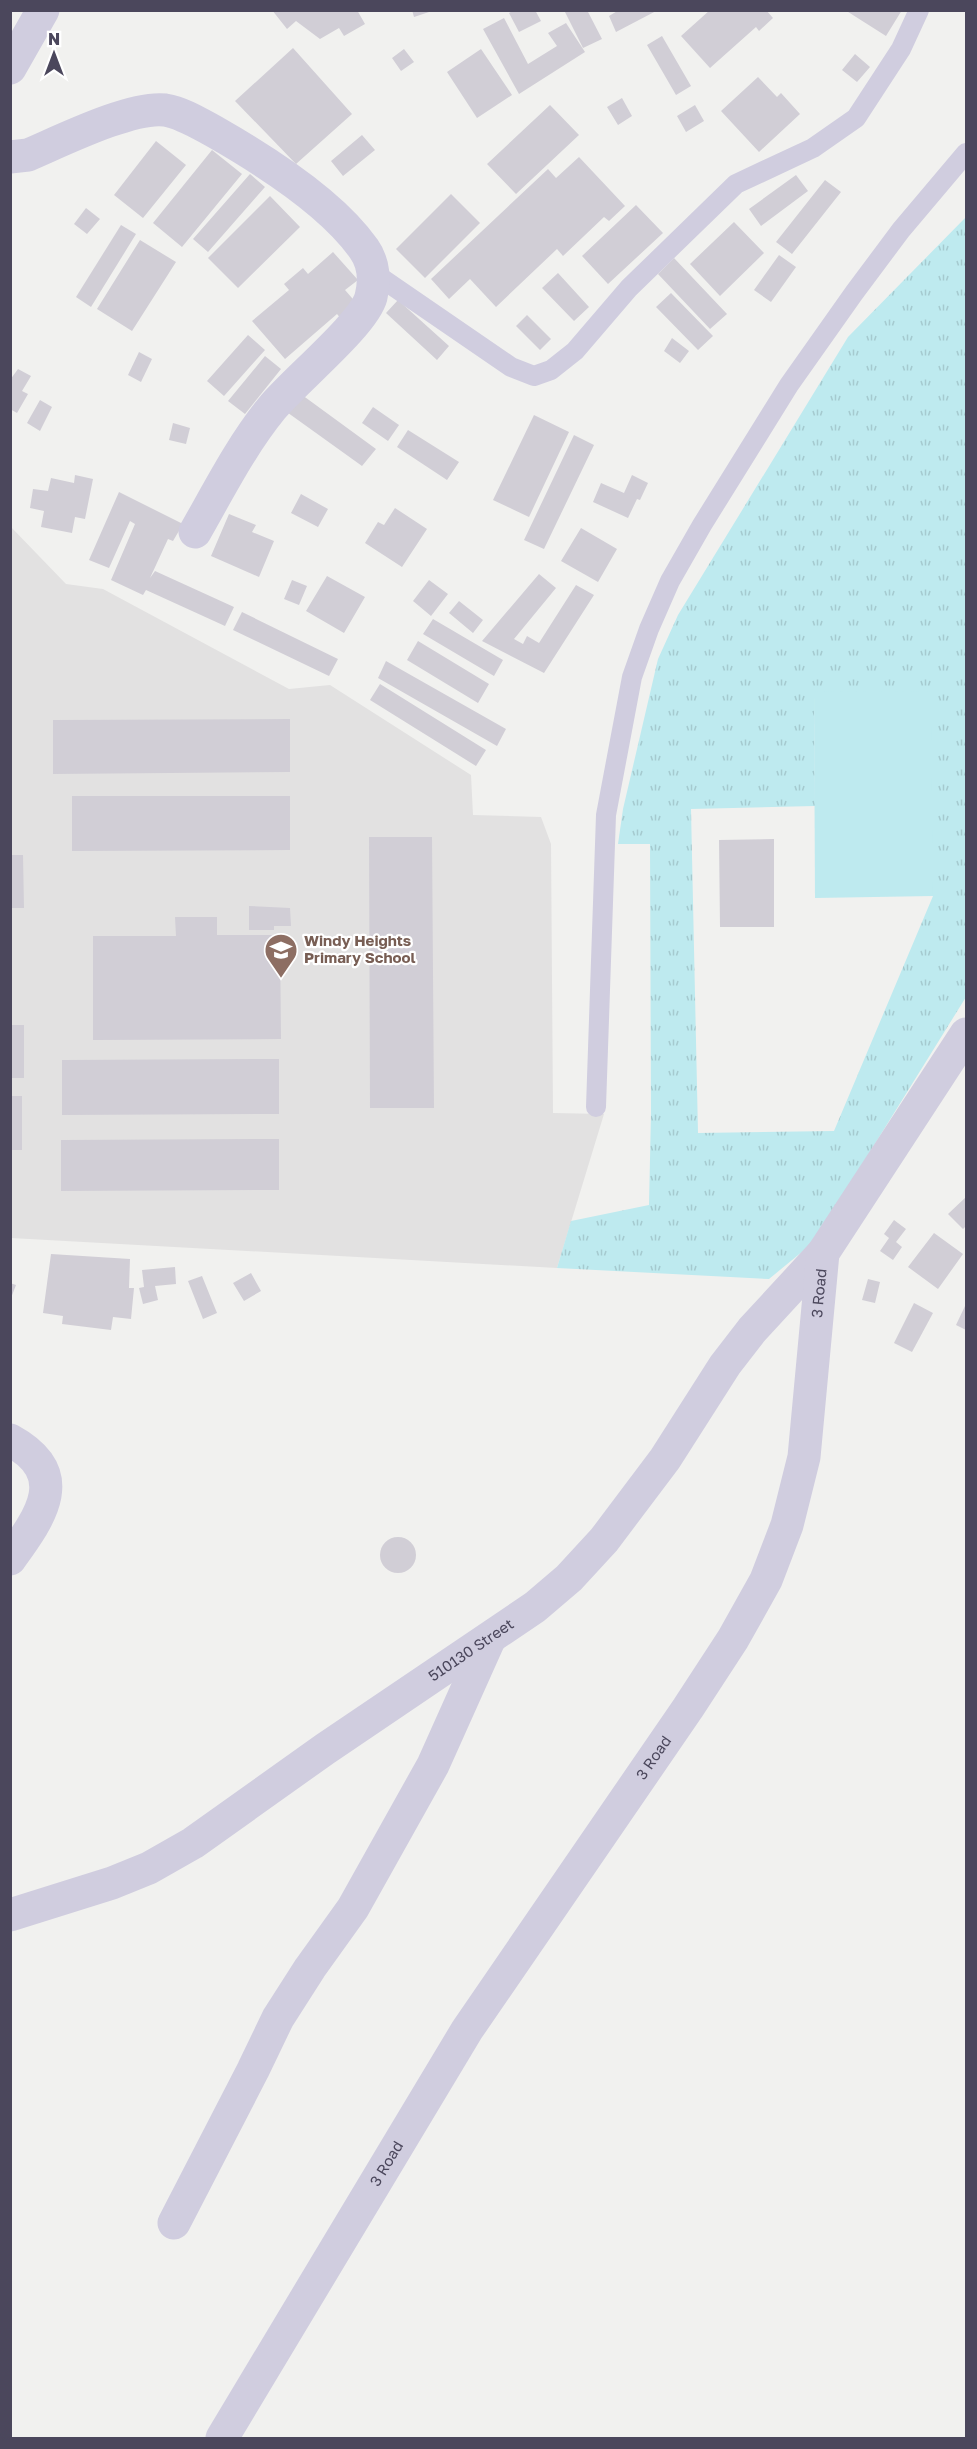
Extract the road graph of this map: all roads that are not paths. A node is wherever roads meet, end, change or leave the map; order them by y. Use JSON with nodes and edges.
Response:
{"nodes":[{"id":1,"x":43,"y":10,"type":"edge"},
{"id":2,"x":920,"y":10,"type":"edge"},
{"id":3,"x":10,"y":68,"type":"edge"},
{"id":4,"x":966,"y":153,"type":"edge"},
{"id":5,"x":10,"y":157,"type":"edge"},
{"id":6,"x":374,"y":273,"type":"junction"},
{"id":7,"x":195,"y":532,"type":"dead end"},
{"id":8,"x":966,"y":1034,"type":"edge"},
{"id":9,"x":596,"y":1107,"type":"dead end"},
{"id":10,"x":822,"y":1253,"type":"junction"},
{"id":11,"x":10,"y":1440,"type":"edge"},
{"id":12,"x":10,"y":1559,"type":"edge"},
{"id":13,"x":489,"y":1640,"type":"junction"},
{"id":14,"x":10,"y":1915,"type":"edge"},
{"id":15,"x":174,"y":2223,"type":"dead end"},
{"id":16,"x":222,"y":2439,"type":"edge"}],
"edges":[{"from":1,"to":3,"type":"street"},
{"from":2,"to":6,"type":"lane"},
{"from":4,"to":9,"type":"lane"},
{"from":5,"to":6,"type":"street"},
{"from":6,"to":7,"type":"street"},
{"from":8,"to":10,"type":"street","name":"3 Road"},
{"from":10,"to":13,"type":"street","name":"510130 Street"},
{"from":10,"to":16,"type":"street","name":"3 Road"},
{"from":11,"to":12,"type":"street"},
{"from":13,"to":14,"type":"street","name":"510130 Street"},
{"from":13,"to":15,"type":"street"}]}
